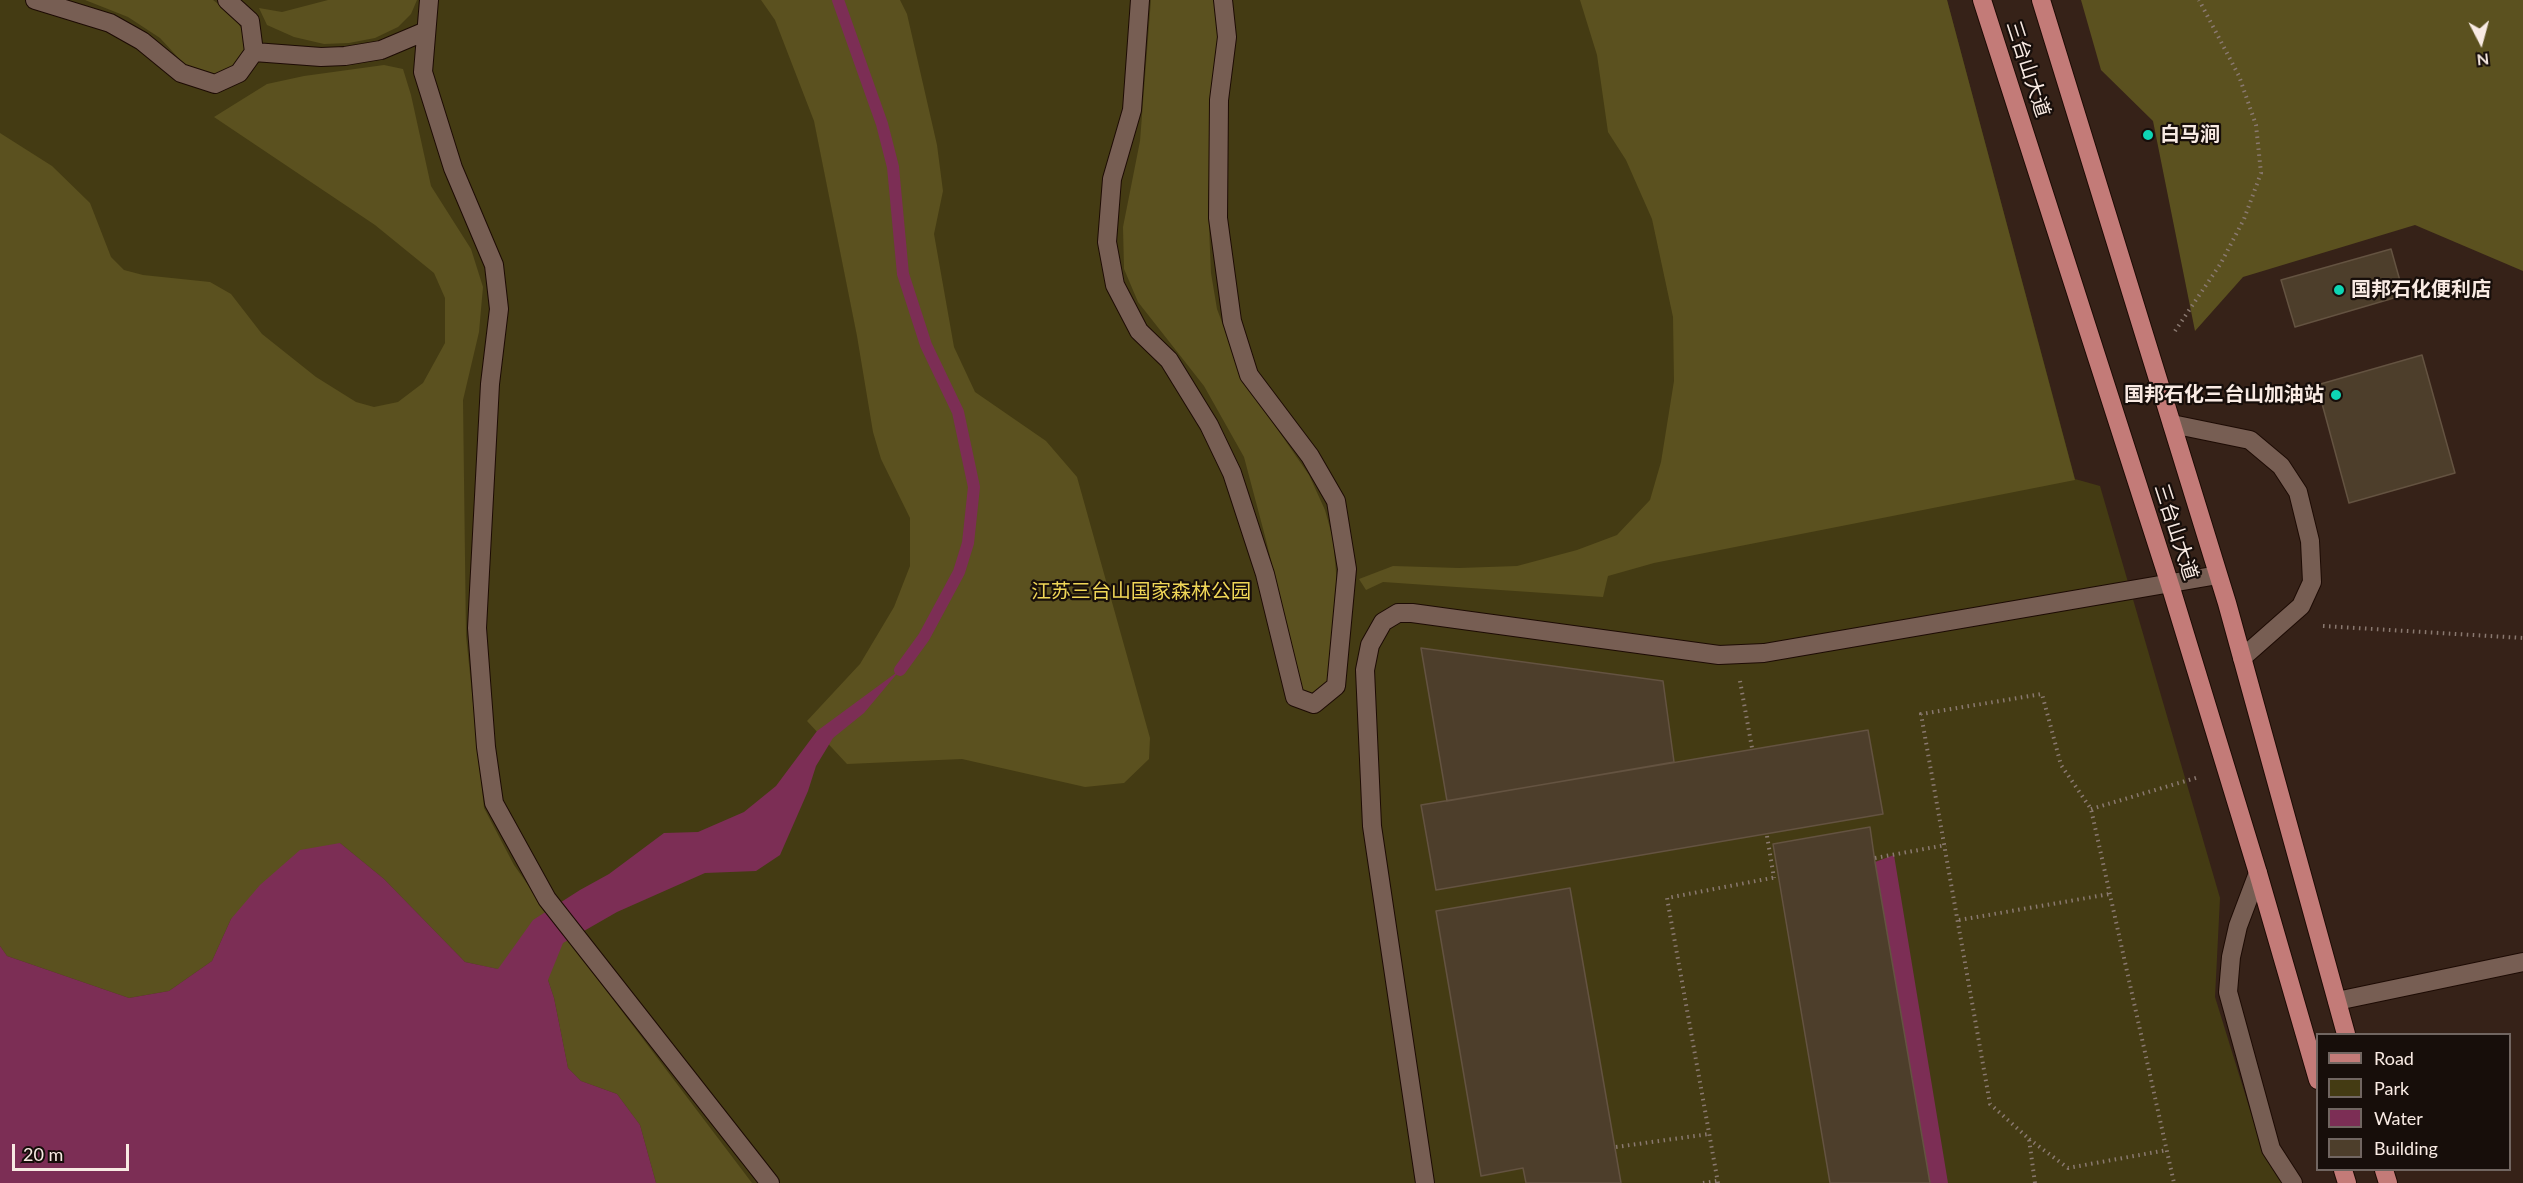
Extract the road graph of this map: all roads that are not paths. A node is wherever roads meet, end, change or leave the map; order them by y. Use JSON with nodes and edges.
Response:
{"nodes":[{"id":1,"x":35,"y":0,"type":"edge"},
{"id":2,"x":227,"y":0,"type":"edge"},
{"id":3,"x":429,"y":0,"type":"edge"},
{"id":4,"x":1140,"y":0,"type":"edge"},
{"id":5,"x":1223,"y":0,"type":"edge"},
{"id":6,"x":1982,"y":0,"type":"edge"},
{"id":7,"x":2041,"y":0,"type":"edge"},
{"id":8,"x":426,"y":31,"type":"junction"},
{"id":9,"x":254,"y":52,"type":"junction"},
{"id":10,"x":2172,"y":424,"type":"junction"},
{"id":11,"x":2218,"y":575,"type":"junction"},
{"id":12,"x":2170,"y":584,"type":"junction"},
{"id":13,"x":2242,"y":658,"type":"junction"},
{"id":14,"x":2258,"y":873,"type":"junction"},
{"id":15,"x":2523,"y":962,"type":"edge"},
{"id":16,"x":2337,"y":1001,"type":"junction"},
{"id":17,"x":2345,"y":1033,"type":"edge"},
{"id":18,"x":2316,"y":1073,"type":"edge"},
{"id":19,"x":770,"y":1183,"type":"edge"},
{"id":20,"x":1425,"y":1183,"type":"edge"},
{"id":21,"x":2293,"y":1183,"type":"edge"}],
"edges":[{"from":1,"to":9,"type":"lane"},
{"from":2,"to":9,"type":"lane"},
{"from":3,"to":8,"type":"lane"},
{"from":4,"to":5,"type":"lane"},
{"from":6,"to":12,"type":"main road","name":"三台山大道"},
{"from":7,"to":10,"type":"main road","name":"三台山大道"},
{"from":8,"to":9,"type":"lane"},
{"from":8,"to":19,"type":"lane"},
{"from":10,"to":11,"type":"main road","name":"三台山大道"},
{"from":10,"to":13,"type":"lane"},
{"from":11,"to":12,"type":"lane"},
{"from":11,"to":13,"type":"main road","name":"三台山大道"},
{"from":12,"to":14,"type":"main road","name":"三台山大道"},
{"from":12,"to":20,"type":"lane"},
{"from":13,"to":16,"type":"main road","name":"三台山大道"},
{"from":14,"to":18,"type":"main road","name":"三台山大道"},
{"from":14,"to":21,"type":"lane"},
{"from":15,"to":16,"type":"lane"},
{"from":16,"to":17,"type":"main road","name":"三台山大道"}]}
